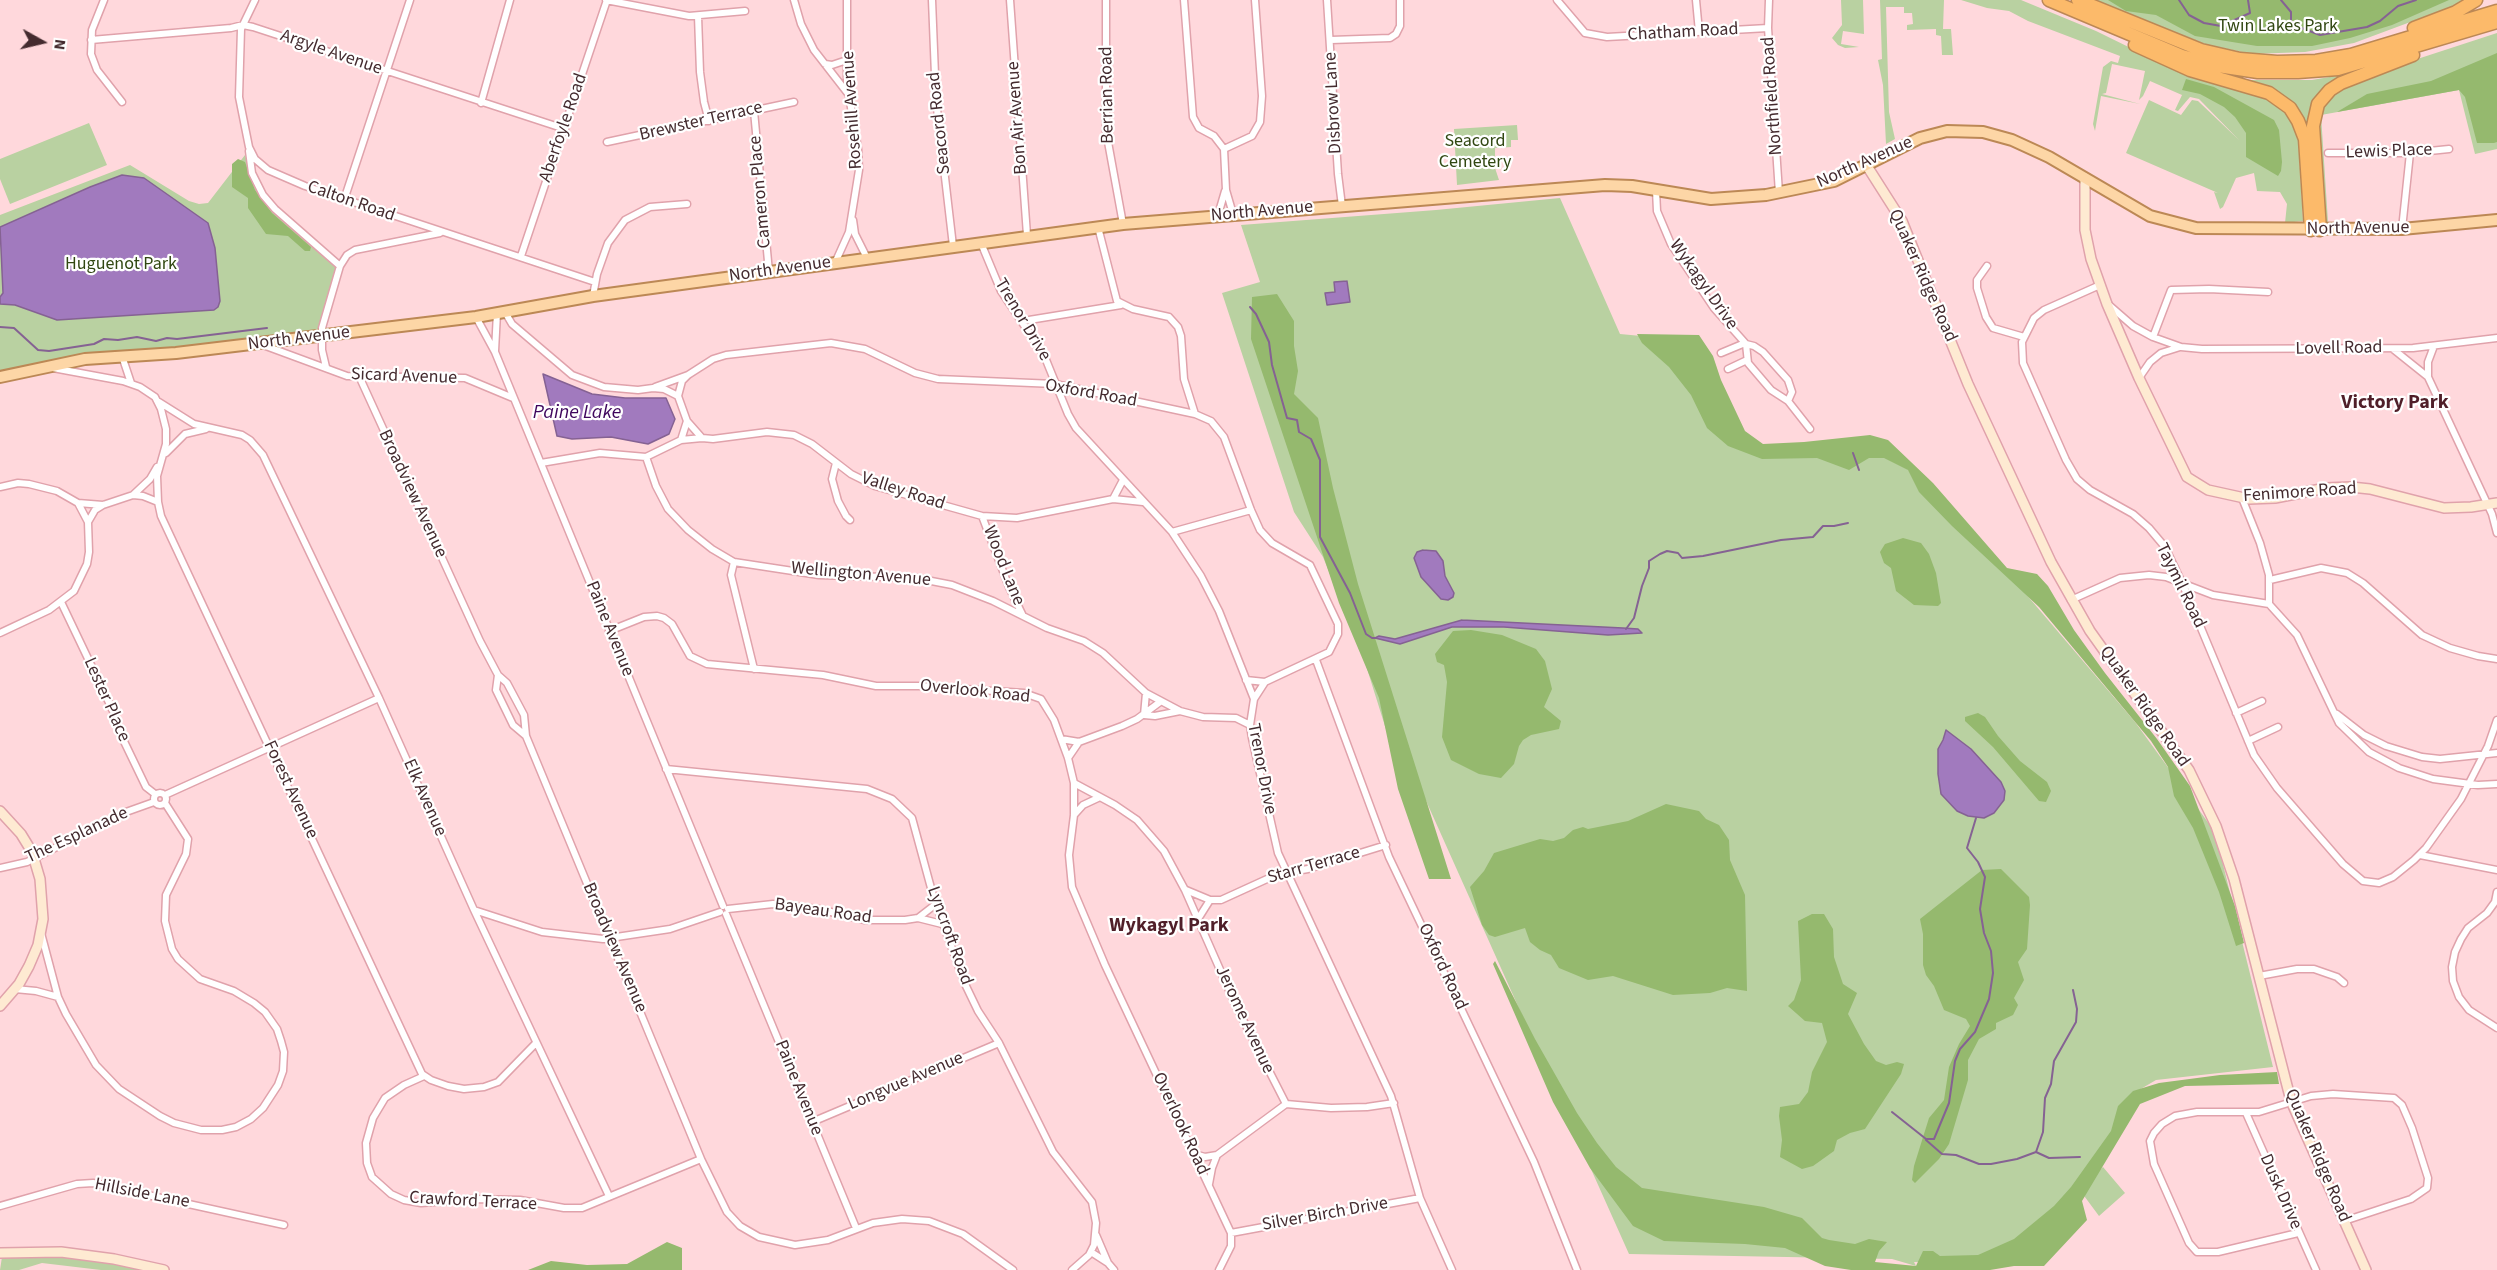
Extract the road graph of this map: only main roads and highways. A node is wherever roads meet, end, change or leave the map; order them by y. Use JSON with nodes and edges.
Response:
{"nodes":[{"id":1,"x":2049,"y":0,"type":"edge"},
{"id":2,"x":2078,"y":0,"type":"edge"},
{"id":3,"x":2476,"y":0,"type":"edge"},
{"id":4,"x":2497,"y":11,"type":"edge"},
{"id":5,"x":2497,"y":22,"type":"edge"},
{"id":6,"x":2464,"y":32,"type":"junction"},
{"id":7,"x":2329,"y":59,"type":"junction"},
{"id":8,"x":2497,"y":220,"type":"edge"},
{"id":9,"x":2315,"y":230,"type":"junction"},
{"id":10,"x":0,"y":377,"type":"edge"}],
"edges":[{"from":1,"to":6,"type":"highway"},
{"from":1,"to":9,"type":"highway"},
{"from":2,"to":7,"type":"highway"},
{"from":3,"to":7,"type":"highway"},
{"from":4,"to":7,"type":"highway"},
{"from":5,"to":6,"type":"highway"},
{"from":6,"to":9,"type":"highway"},
{"from":8,"to":9,"type":"main road","name":"North Avenue"},
{"from":9,"to":10,"type":"main road","name":"North Avenue"}]}
